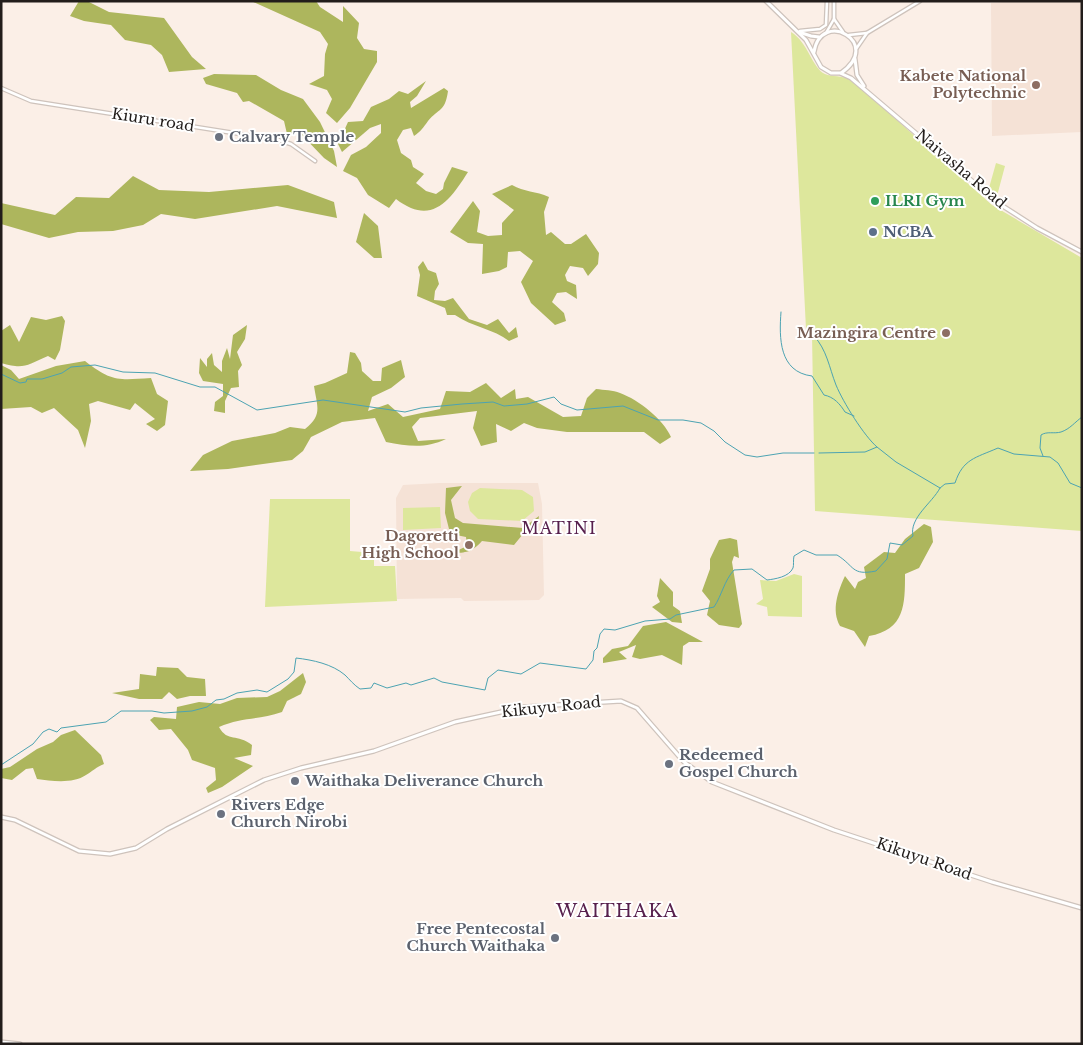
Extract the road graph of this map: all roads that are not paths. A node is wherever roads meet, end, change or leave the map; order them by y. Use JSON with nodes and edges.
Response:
{"nodes":[{"id":1,"x":766,"y":1,"type":"edge"},
{"id":2,"x":827,"y":1,"type":"edge"},
{"id":3,"x":834,"y":1,"type":"edge"},
{"id":4,"x":920,"y":1,"type":"edge"},
{"id":5,"x":834,"y":19,"type":"junction"},
{"id":6,"x":798,"y":31,"type":"junction"},
{"id":7,"x":843,"y":32,"type":"junction"},
{"id":8,"x":826,"y":33,"type":"junction"},
{"id":9,"x":867,"y":33,"type":"junction"},
{"id":10,"x":849,"y":35,"type":"junction"},
{"id":11,"x":820,"y":37,"type":"junction"},
{"id":12,"x":856,"y":49,"type":"junction"},
{"id":13,"x":814,"y":52,"type":"junction"},
{"id":14,"x":855,"y":59,"type":"junction"},
{"id":15,"x":840,"y":73,"type":"junction"},
{"id":16,"x":1,"y":88,"type":"edge"},
{"id":17,"x":871,"y":94,"type":"junction"},
{"id":18,"x":315,"y":160,"type":"dead end"},
{"id":19,"x":1082,"y":252,"type":"edge"},
{"id":20,"x":1,"y":817,"type":"edge"},
{"id":21,"x":1082,"y":908,"type":"edge"},
{"id":22,"x":1,"y":1042,"type":"edge"},
{"id":23,"x":20,"y":1044,"type":"edge"}],
"edges":[{"from":1,"to":6,"type":"main road"},
{"from":2,"to":6,"type":"street"},
{"from":3,"to":5,"type":"street"},
{"from":4,"to":9,"type":"street"},
{"from":5,"to":7,"type":"street"},
{"from":5,"to":8,"type":"street"},
{"from":6,"to":11,"type":"main road"},
{"from":6,"to":13,"type":"main road"},
{"from":7,"to":8,"type":"main road"},
{"from":7,"to":10,"type":"main road"},
{"from":8,"to":11,"type":"main road"},
{"from":9,"to":10,"type":"street"},
{"from":9,"to":12,"type":"street"},
{"from":10,"to":12,"type":"main road"},
{"from":11,"to":13,"type":"main road"},
{"from":12,"to":14,"type":"main road"},
{"from":13,"to":15,"type":"main road"},
{"from":14,"to":15,"type":"main road"},
{"from":14,"to":17,"type":"main road","name":"Naivasha Road"},
{"from":15,"to":17,"type":"main road","name":"Naivasha Road"},
{"from":16,"to":18,"type":"street","name":"Kiuru road"},
{"from":17,"to":19,"type":"main road","name":"Naivasha Road"},
{"from":20,"to":21,"type":"main road","name":"Kikuyu Road"},
{"from":22,"to":23,"type":"main road"}]}
